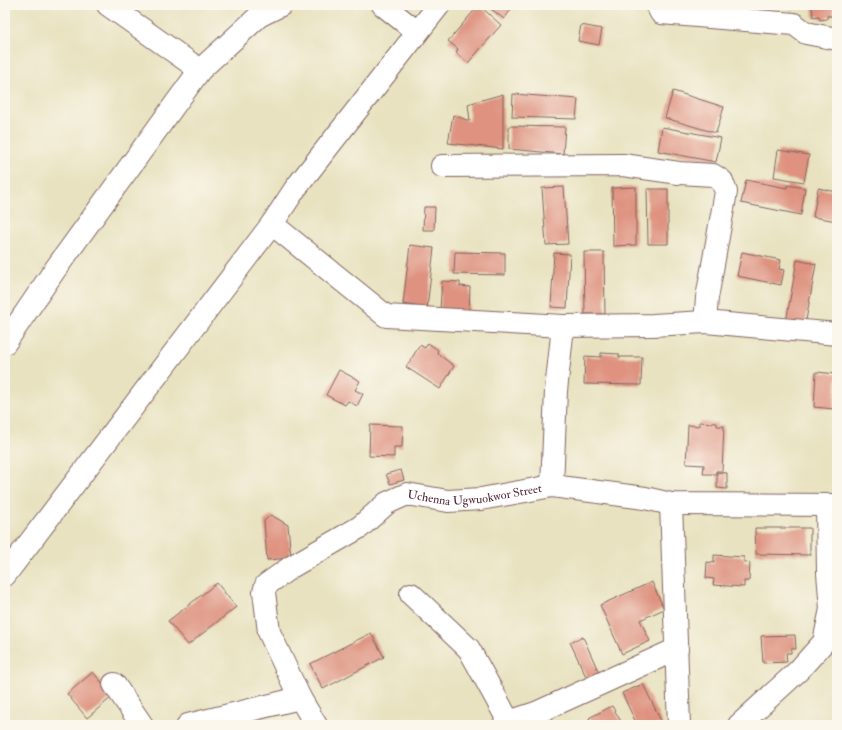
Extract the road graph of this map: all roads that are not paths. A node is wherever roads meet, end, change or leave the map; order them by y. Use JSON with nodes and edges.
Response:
{"nodes":[{"id":1,"x":108,"y":5,"type":"edge"},
{"id":2,"x":282,"y":5,"type":"edge"},
{"id":3,"x":383,"y":5,"type":"edge"},
{"id":4,"x":439,"y":5,"type":"edge"},
{"id":5,"x":657,"y":5,"type":"edge"},
{"id":6,"x":417,"y":32,"type":"junction"},
{"id":7,"x":837,"y":39,"type":"edge"},
{"id":8,"x":200,"y":70,"type":"junction"},
{"id":9,"x":442,"y":166,"type":"dead end"},
{"id":10,"x":272,"y":224,"type":"junction"},
{"id":11,"x":705,"y":322,"type":"junction"},
{"id":12,"x":563,"y":326,"type":"junction"},
{"id":13,"x":837,"y":334,"type":"edge"},
{"id":14,"x":5,"y":343,"type":"edge"},
{"id":15,"x":552,"y":486,"type":"junction"},
{"id":16,"x":671,"y":504,"type":"junction"},
{"id":17,"x":832,"y":505,"type":"edge"},
{"id":18,"x":5,"y":575,"type":"edge"},
{"id":19,"x":411,"y":594,"type":"dead end"},
{"id":20,"x":677,"y":649,"type":"junction"},
{"id":21,"x":114,"y":684,"type":"dead end"},
{"id":22,"x":300,"y":698,"type":"junction"},
{"id":23,"x":506,"y":723,"type":"edge"},
{"id":24,"x":142,"y":725,"type":"edge"},
{"id":25,"x":188,"y":725,"type":"edge"},
{"id":26,"x":316,"y":725,"type":"edge"},
{"id":27,"x":679,"y":725,"type":"edge"},
{"id":28,"x":739,"y":725,"type":"edge"}],
"edges":[{"from":1,"to":8,"type":"street"},
{"from":2,"to":8,"type":"street"},
{"from":3,"to":6,"type":"street"},
{"from":4,"to":6,"type":"street"},
{"from":5,"to":7,"type":"street"},
{"from":6,"to":10,"type":"street"},
{"from":8,"to":14,"type":"street"},
{"from":9,"to":11,"type":"street"},
{"from":10,"to":12,"type":"street"},
{"from":10,"to":18,"type":"street"},
{"from":11,"to":12,"type":"street"},
{"from":11,"to":13,"type":"street"},
{"from":12,"to":15,"type":"street"},
{"from":15,"to":16,"type":"street","name":"Uchenna Ugwuokwor Street"},
{"from":15,"to":22,"type":"street","name":"Uchenna Ugwuokwor Street"},
{"from":16,"to":17,"type":"street","name":"Uchenna Ugwuokwor Street"},
{"from":16,"to":20,"type":"street"},
{"from":17,"to":28,"type":"street"},
{"from":19,"to":23,"type":"street"},
{"from":20,"to":23,"type":"street"},
{"from":20,"to":27,"type":"street"},
{"from":21,"to":24,"type":"street"},
{"from":22,"to":25,"type":"street"},
{"from":22,"to":26,"type":"street","name":"Uchenna Ugwuokwor Street"}]}
